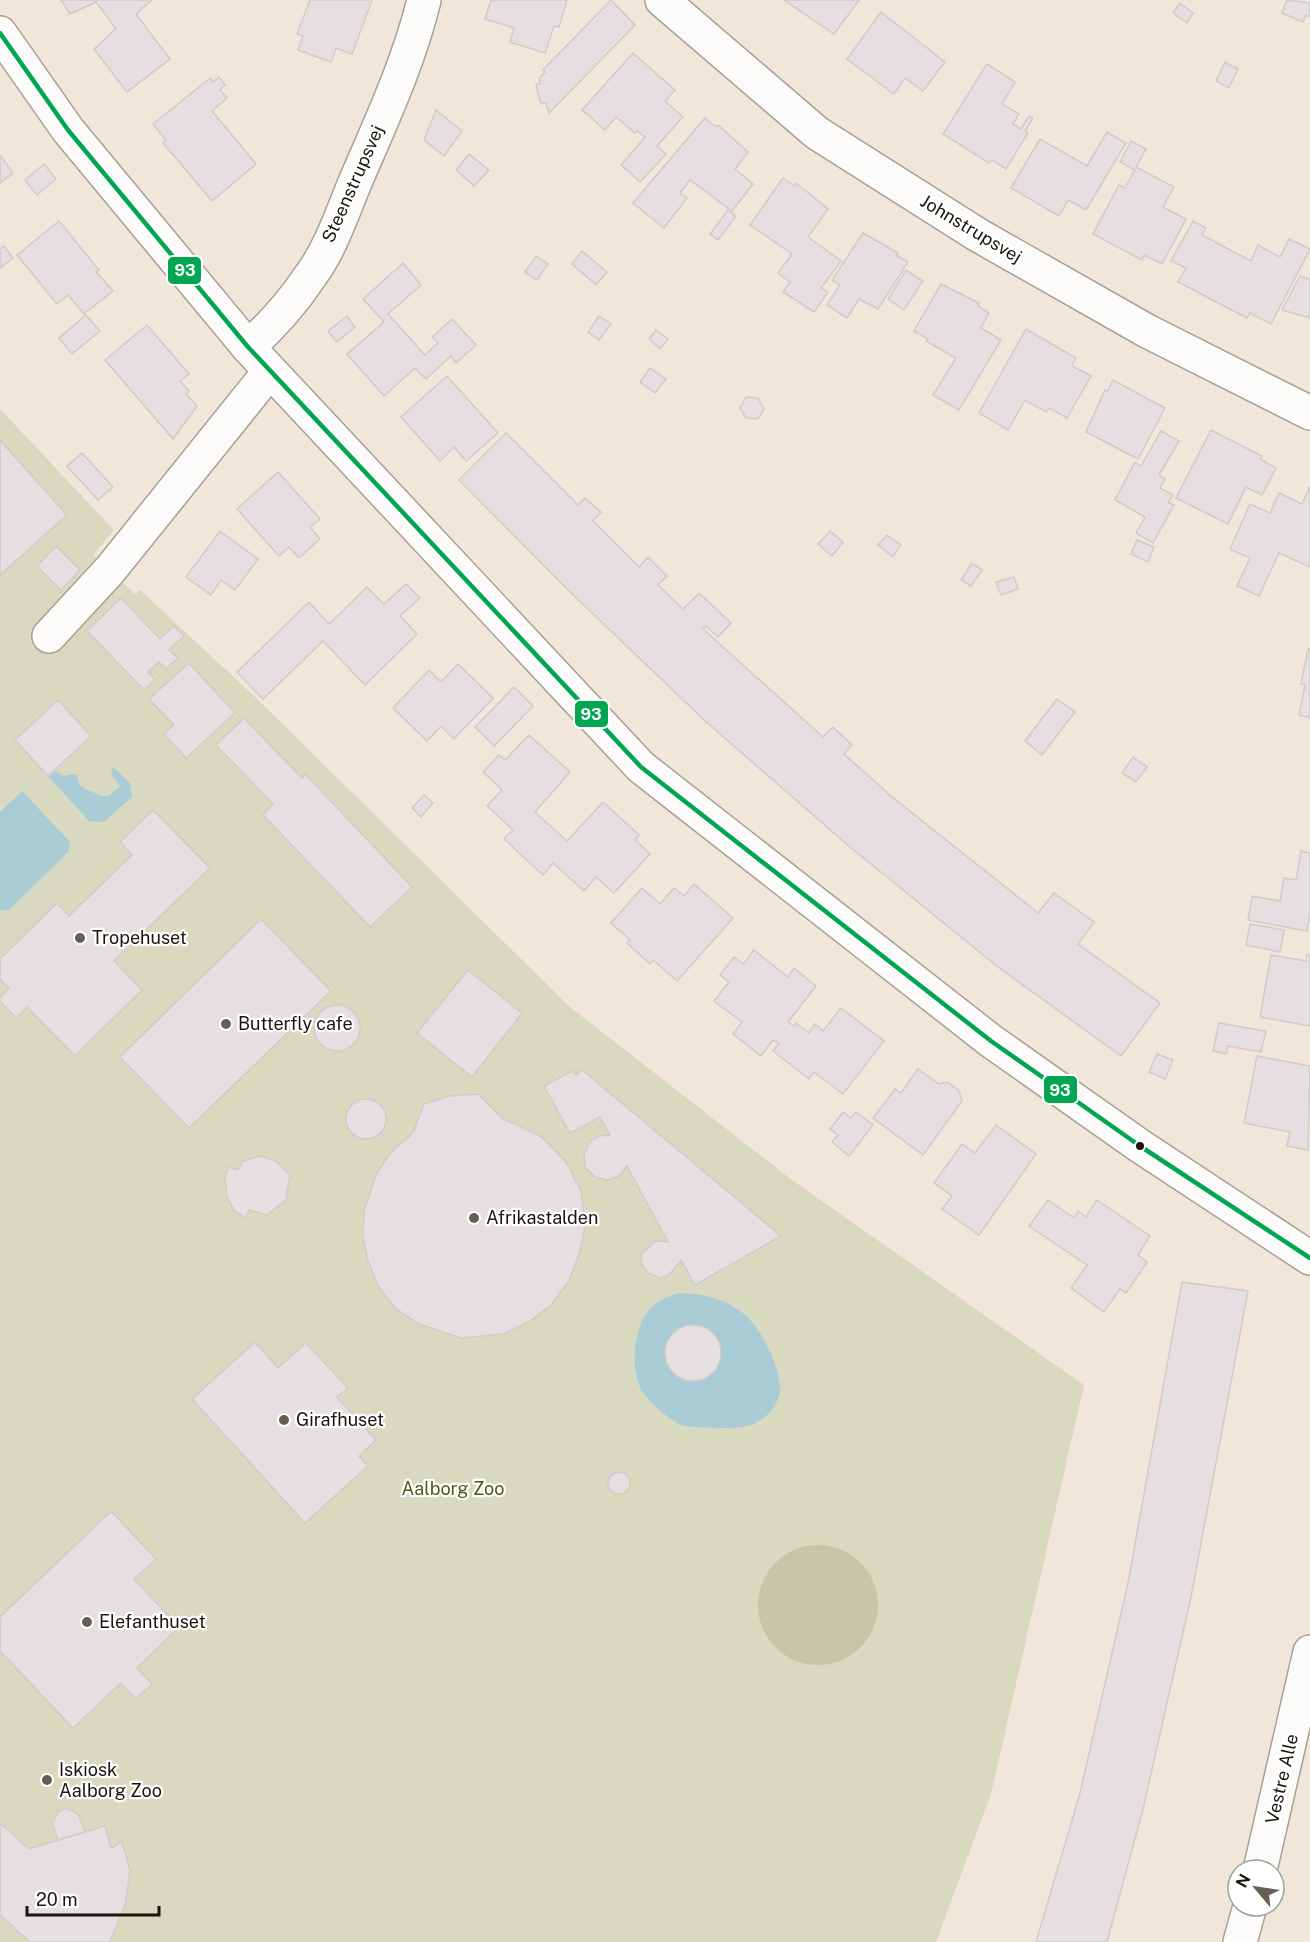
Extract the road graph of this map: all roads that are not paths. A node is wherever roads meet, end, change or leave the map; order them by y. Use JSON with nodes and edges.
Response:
{"nodes":[{"id":1,"x":424,"y":0,"type":"edge"},
{"id":2,"x":662,"y":0,"type":"edge"},
{"id":3,"x":0,"y":33,"type":"edge"},
{"id":4,"x":248,"y":347,"type":"junction"},
{"id":5,"x":270,"y":371,"type":"junction"},
{"id":6,"x":1310,"y":413,"type":"edge"},
{"id":7,"x":49,"y":636,"type":"dead end"},
{"id":8,"x":1310,"y":1258,"type":"edge"},
{"id":9,"x":1310,"y":1652,"type":"edge"},
{"id":10,"x":1263,"y":1858,"type":"edge"},
{"id":11,"x":1247,"y":1918,"type":"edge"},
{"id":12,"x":1240,"y":1942,"type":"edge"}],
"edges":[{"from":1,"to":4,"type":"street","name":"Steenstrupsvej"},
{"from":2,"to":6,"type":"street","name":"Johnstrupsvej"},
{"from":3,"to":4,"type":"street"},
{"from":4,"to":5,"type":"street"},
{"from":5,"to":7,"type":"street"},
{"from":5,"to":8,"type":"street"},
{"from":9,"to":10,"type":"street","name":"Vestre Alle"},
{"from":11,"to":12,"type":"street"}]}
